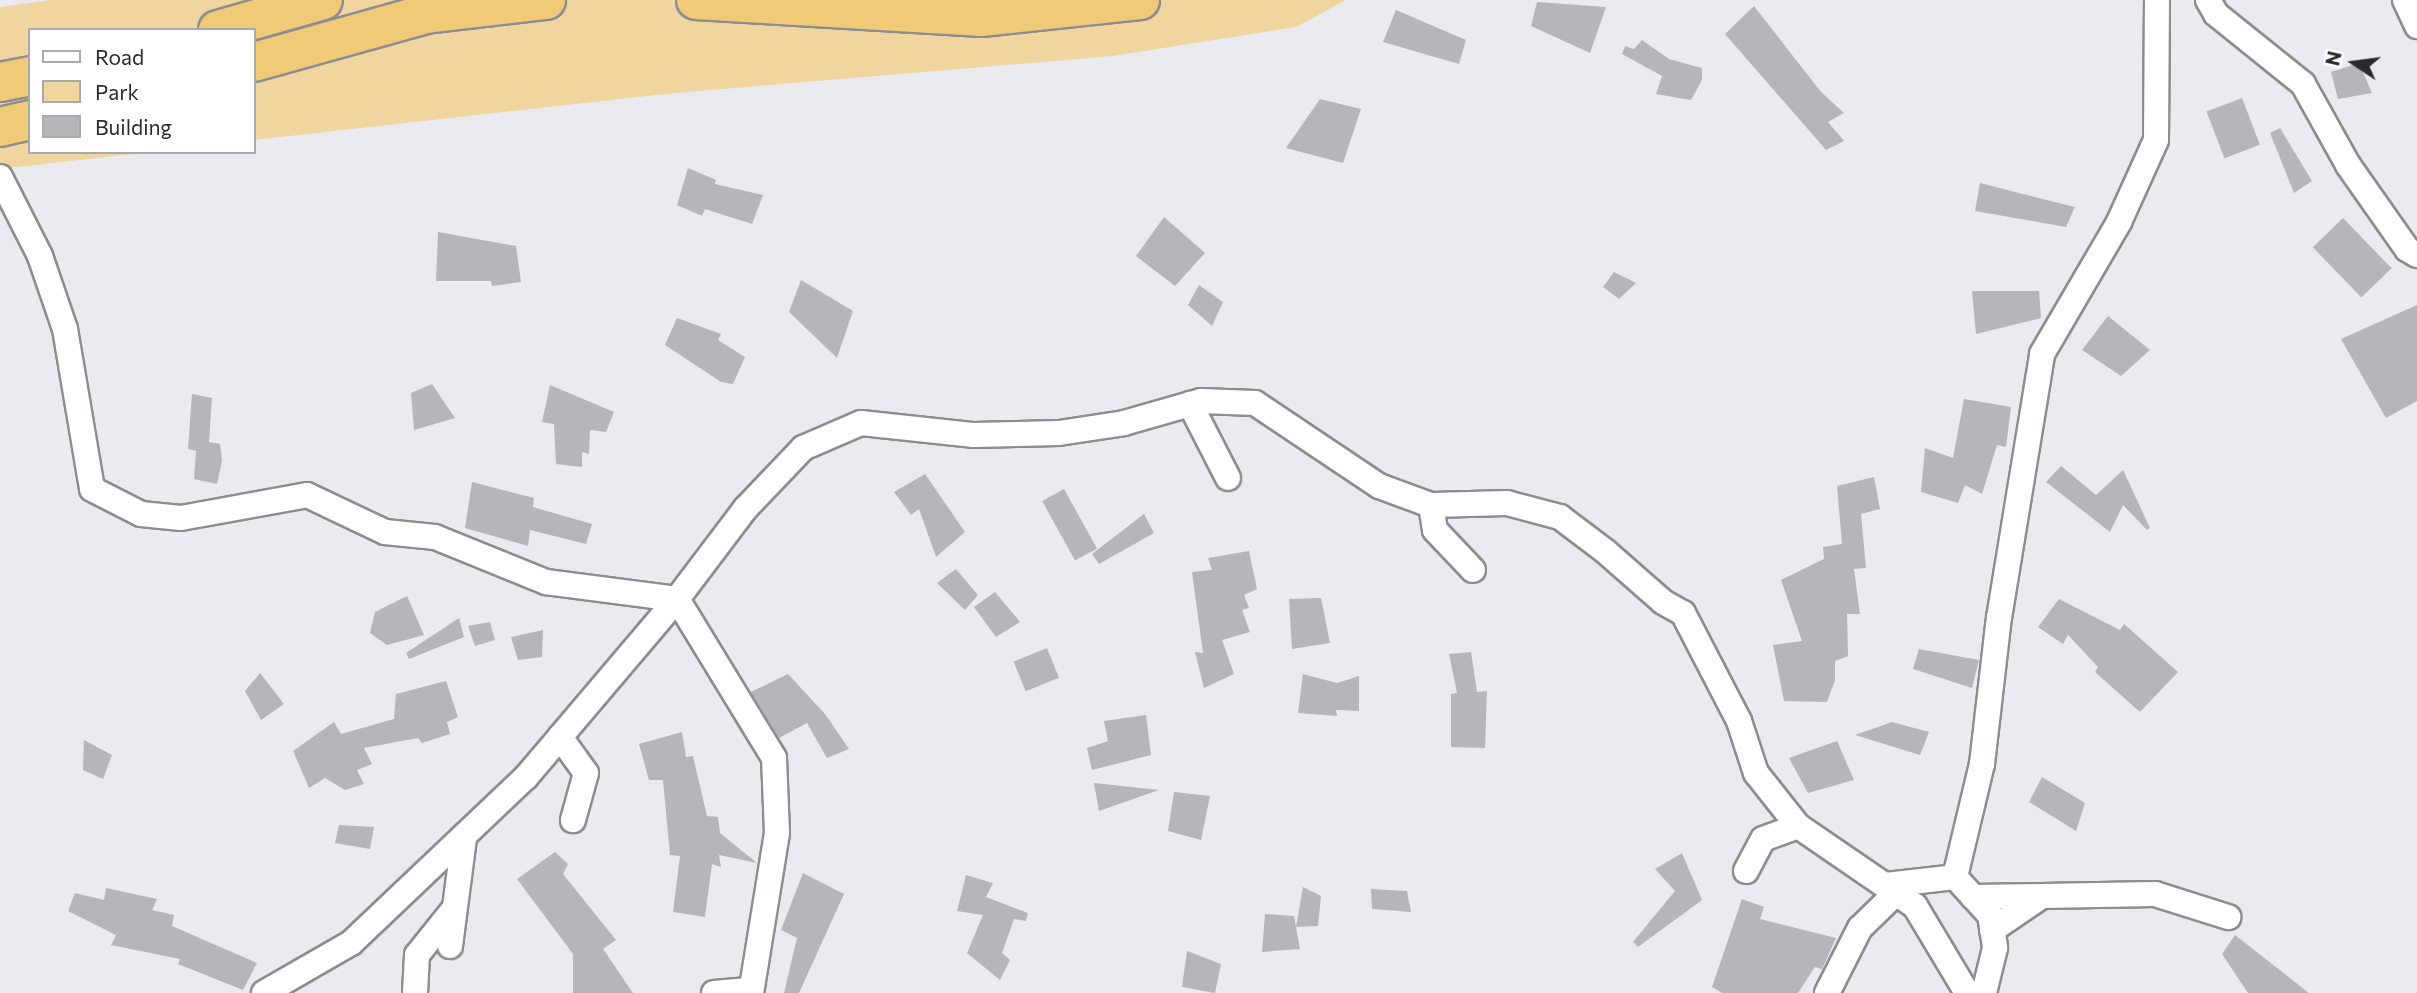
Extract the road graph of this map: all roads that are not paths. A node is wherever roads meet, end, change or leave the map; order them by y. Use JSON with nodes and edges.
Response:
{"nodes":[{"id":1,"x":323,"y":0,"type":"edge"},
{"id":2,"x":546,"y":0,"type":"edge"},
{"id":3,"x":696,"y":0,"type":"edge"},
{"id":4,"x":1140,"y":0,"type":"edge"},
{"id":5,"x":2157,"y":0,"type":"edge"},
{"id":6,"x":2208,"y":0,"type":"edge"},
{"id":7,"x":2405,"y":0,"type":"edge"},
{"id":8,"x":2417,"y":26,"type":"edge"},
{"id":9,"x":225,"y":28,"type":"edge"},
{"id":10,"x":256,"y":61,"type":"edge"},
{"id":11,"x":28,"y":76,"type":"edge"},
{"id":12,"x":0,"y":82,"type":"edge"},
{"id":13,"x":28,"y":120,"type":"edge"},
{"id":14,"x":0,"y":127,"type":"edge"},
{"id":15,"x":0,"y":177,"type":"edge"},
{"id":16,"x":2417,"y":255,"type":"edge"},
{"id":17,"x":1190,"y":404,"type":"junction"},
{"id":18,"x":1228,"y":478,"type":"dead end"},
{"id":19,"x":1431,"y":505,"type":"junction"},
{"id":20,"x":1474,"y":570,"type":"dead end"},
{"id":21,"x":677,"y":599,"type":"junction"},
{"id":22,"x":560,"y":737,"type":"junction"},
{"id":23,"x":573,"y":820,"type":"dead end"},
{"id":24,"x":1798,"y":826,"type":"junction"},
{"id":25,"x":464,"y":838,"type":"junction"},
{"id":26,"x":1746,"y":870,"type":"dead end"},
{"id":27,"x":1955,"y":877,"type":"junction"},
{"id":28,"x":1891,"y":889,"type":"junction"},
{"id":29,"x":2042,"y":896,"type":"junction"},
{"id":30,"x":1973,"y":897,"type":"junction"},
{"id":31,"x":455,"y":909,"type":"junction"},
{"id":32,"x":2228,"y":917,"type":"dead end"},
{"id":33,"x":1992,"y":930,"type":"junction"},
{"id":34,"x":450,"y":946,"type":"dead end"},
{"id":35,"x":751,"y":992,"type":"edge"},
{"id":36,"x":264,"y":993,"type":"edge"},
{"id":37,"x":415,"y":993,"type":"edge"},
{"id":38,"x":714,"y":993,"type":"edge"},
{"id":39,"x":1827,"y":993,"type":"edge"},
{"id":40,"x":1967,"y":993,"type":"edge"},
{"id":41,"x":1984,"y":993,"type":"edge"}],
"edges":[{"from":1,"to":9,"type":"highway"},
{"from":2,"to":10,"type":"highway"},
{"from":3,"to":4,"type":"highway"},
{"from":5,"to":27,"type":"street"},
{"from":6,"to":16,"type":"street"},
{"from":7,"to":8,"type":"street"},
{"from":11,"to":12,"type":"highway"},
{"from":13,"to":14,"type":"highway"},
{"from":15,"to":21,"type":"street"},
{"from":17,"to":18,"type":"street"},
{"from":17,"to":19,"type":"street"},
{"from":17,"to":21,"type":"street"},
{"from":19,"to":20,"type":"street"},
{"from":19,"to":24,"type":"street"},
{"from":21,"to":22,"type":"street"},
{"from":21,"to":35,"type":"street"},
{"from":22,"to":23,"type":"street"},
{"from":22,"to":25,"type":"street"},
{"from":24,"to":26,"type":"street"},
{"from":24,"to":28,"type":"street"},
{"from":25,"to":31,"type":"street"},
{"from":25,"to":36,"type":"street"},
{"from":27,"to":28,"type":"street"},
{"from":27,"to":30,"type":"street"},
{"from":28,"to":39,"type":"street"},
{"from":28,"to":40,"type":"street"},
{"from":29,"to":30,"type":"street"},
{"from":29,"to":32,"type":"street"},
{"from":29,"to":33,"type":"street"},
{"from":30,"to":33,"type":"street"},
{"from":31,"to":34,"type":"street"},
{"from":31,"to":37,"type":"street"},
{"from":33,"to":41,"type":"street"},
{"from":35,"to":38,"type":"street"}]}
